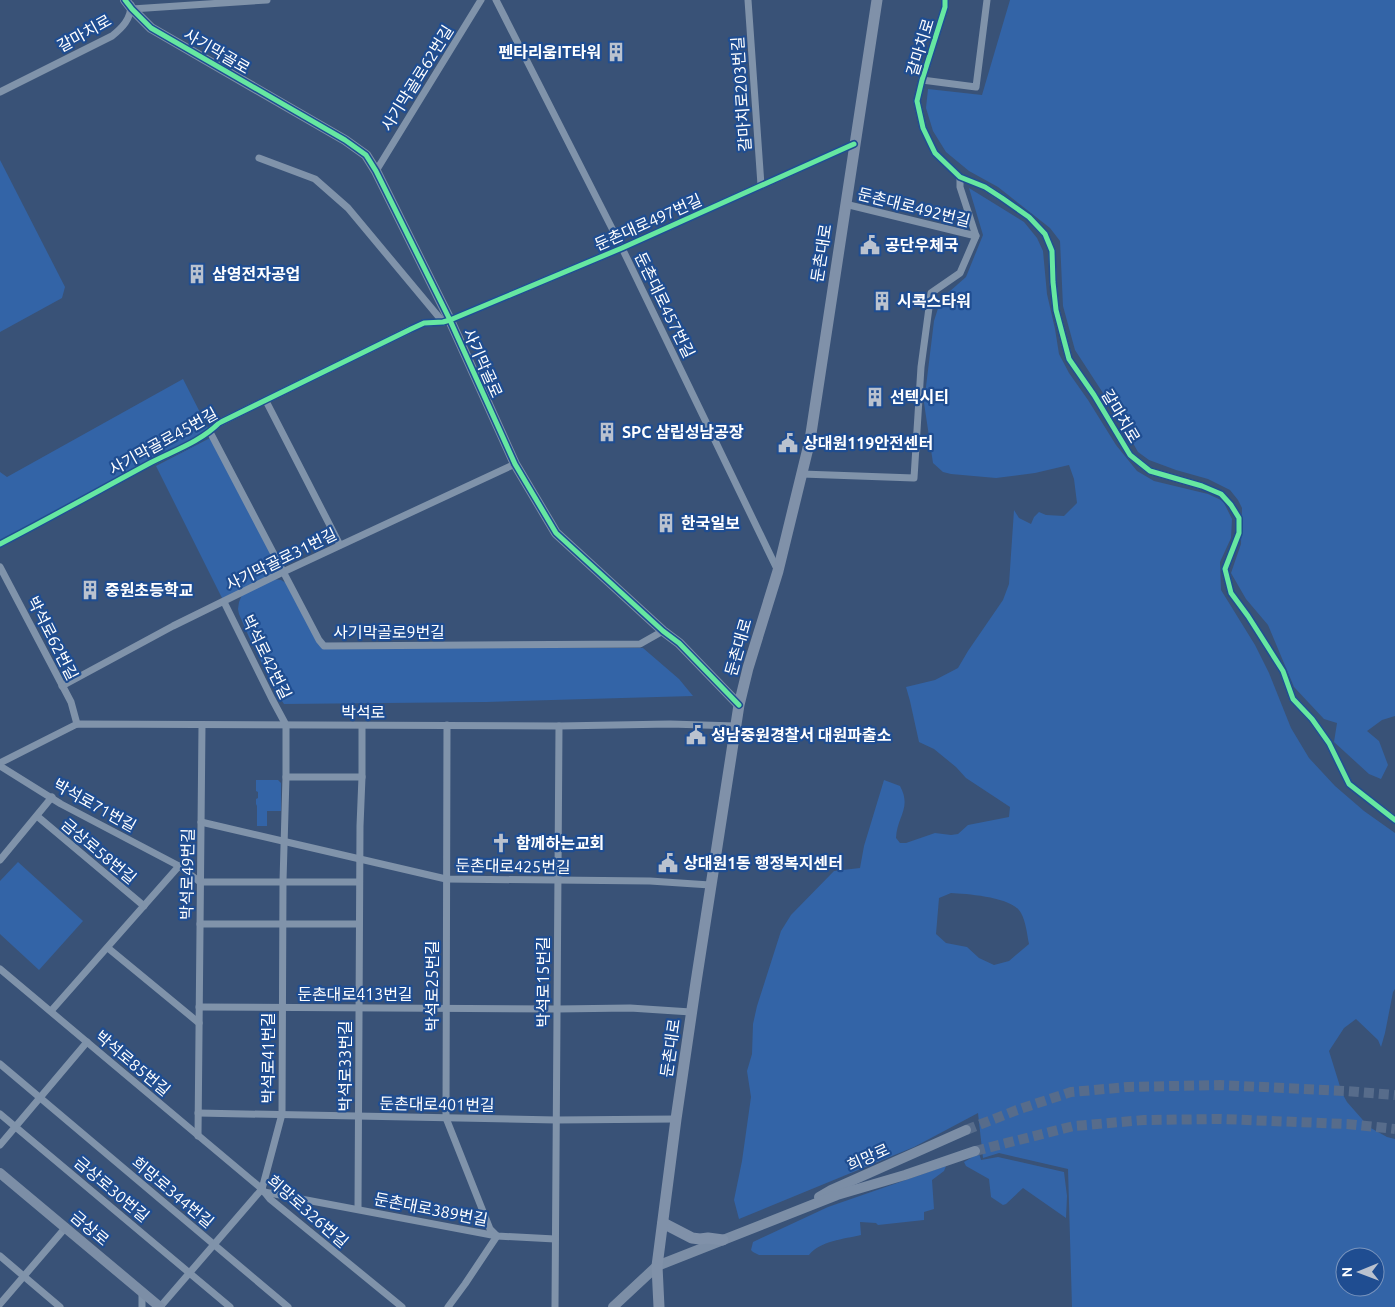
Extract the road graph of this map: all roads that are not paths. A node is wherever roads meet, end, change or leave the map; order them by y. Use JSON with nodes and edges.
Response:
{"nodes":[{"id":1,"x":125,"y":0,"type":"edge"},
{"id":2,"x":267,"y":0,"type":"edge"},
{"id":3,"x":481,"y":0,"type":"edge"},
{"id":4,"x":496,"y":0,"type":"edge"},
{"id":5,"x":748,"y":0,"type":"edge"},
{"id":6,"x":877,"y":0,"type":"edge"},
{"id":7,"x":945,"y":0,"type":"edge"},
{"id":8,"x":987,"y":0,"type":"edge"},
{"id":9,"x":131,"y":4,"type":"edge"},
{"id":10,"x":922,"y":80,"type":"junction"},
{"id":11,"x":0,"y":92,"type":"edge"},
{"id":12,"x":854,"y":144,"type":"junction"},
{"id":13,"x":259,"y":158,"type":"dead end"},
{"id":14,"x":376,"y":171,"type":"junction"},
{"id":15,"x":960,"y":177,"type":"junction"},
{"id":16,"x":761,"y":185,"type":"junction"},
{"id":17,"x":845,"y":204,"type":"junction"},
{"id":18,"x":976,"y":236,"type":"junction"},
{"id":19,"x":622,"y":248,"type":"junction"},
{"id":20,"x":447,"y":321,"type":"junction"},
{"id":21,"x":266,"y":401,"type":"junction"},
{"id":22,"x":210,"y":432,"type":"junction"},
{"id":23,"x":515,"y":464,"type":"junction"},
{"id":24,"x":802,"y":474,"type":"junction"},
{"id":25,"x":0,"y":544,"type":"edge"},
{"id":26,"x":340,"y":545,"type":"junction"},
{"id":27,"x":0,"y":567,"type":"edge"},
{"id":28,"x":778,"y":571,"type":"junction"},
{"id":29,"x":283,"y":572,"type":"junction"},
{"id":30,"x":224,"y":602,"type":"junction"},
{"id":31,"x":663,"y":631,"type":"junction"},
{"id":32,"x":62,"y":686,"type":"junction"},
{"id":33,"x":739,"y":705,"type":"junction"},
{"id":34,"x":77,"y":724,"type":"junction"},
{"id":35,"x":202,"y":725,"type":"junction"},
{"id":36,"x":286,"y":725,"type":"junction"},
{"id":37,"x":447,"y":725,"type":"junction"},
{"id":38,"x":362,"y":726,"type":"junction"},
{"id":39,"x":559,"y":726,"type":"junction"},
{"id":40,"x":736,"y":726,"type":"junction"},
{"id":41,"x":0,"y":764,"type":"edge"},
{"id":42,"x":286,"y":777,"type":"junction"},
{"id":43,"x":362,"y":777,"type":"junction"},
{"id":44,"x":52,"y":797,"type":"junction"},
{"id":45,"x":37,"y":816,"type":"junction"},
{"id":46,"x":1395,"y":820,"type":"edge"},
{"id":47,"x":201,"y":822,"type":"junction"},
{"id":48,"x":285,"y":841,"type":"junction"},
{"id":49,"x":359,"y":859,"type":"junction"},
{"id":50,"x":0,"y":860,"type":"edge"},
{"id":51,"x":179,"y":866,"type":"junction"},
{"id":52,"x":446,"y":879,"type":"junction"},
{"id":53,"x":557,"y":880,"type":"junction"},
{"id":54,"x":200,"y":882,"type":"junction"},
{"id":55,"x":283,"y":882,"type":"junction"},
{"id":56,"x":359,"y":882,"type":"junction"},
{"id":57,"x":710,"y":885,"type":"junction"},
{"id":58,"x":144,"y":906,"type":"junction"},
{"id":59,"x":283,"y":923,"type":"junction"},
{"id":60,"x":200,"y":924,"type":"junction"},
{"id":61,"x":359,"y":924,"type":"junction"},
{"id":62,"x":108,"y":948,"type":"junction"},
{"id":63,"x":0,"y":969,"type":"edge"},
{"id":64,"x":199,"y":1007,"type":"junction"},
{"id":65,"x":282,"y":1008,"type":"junction"},
{"id":66,"x":359,"y":1008,"type":"junction"},
{"id":67,"x":446,"y":1009,"type":"junction"},
{"id":68,"x":556,"y":1009,"type":"junction"},
{"id":69,"x":51,"y":1010,"type":"junction"},
{"id":70,"x":691,"y":1012,"type":"junction"},
{"id":71,"x":199,"y":1024,"type":"junction"},
{"id":72,"x":87,"y":1042,"type":"junction"},
{"id":73,"x":0,"y":1064,"type":"edge"},
{"id":74,"x":40,"y":1097,"type":"junction"},
{"id":75,"x":198,"y":1113,"type":"junction"},
{"id":76,"x":0,"y":1114,"type":"edge"},
{"id":77,"x":282,"y":1114,"type":"junction"},
{"id":78,"x":358,"y":1116,"type":"junction"},
{"id":79,"x":446,"y":1118,"type":"junction"},
{"id":80,"x":676,"y":1119,"type":"junction"},
{"id":81,"x":556,"y":1120,"type":"junction"},
{"id":82,"x":16,"y":1127,"type":"junction"},
{"id":83,"x":966,"y":1130,"type":"tunnel mouth"},
{"id":84,"x":198,"y":1136,"type":"junction"},
{"id":85,"x":0,"y":1145,"type":"edge"},
{"id":86,"x":975,"y":1151,"type":"tunnel mouth"},
{"id":87,"x":0,"y":1173,"type":"edge"},
{"id":88,"x":263,"y":1190,"type":"junction"},
{"id":89,"x":358,"y":1209,"type":"junction"},
{"id":90,"x":784,"y":1217,"type":"junction"},
{"id":91,"x":662,"y":1223,"type":"junction"},
{"id":92,"x":66,"y":1227,"type":"junction"},
{"id":93,"x":497,"y":1236,"type":"junction"},
{"id":94,"x":555,"y":1239,"type":"junction"},
{"id":95,"x":723,"y":1240,"type":"junction"},
{"id":96,"x":214,"y":1244,"type":"junction"},
{"id":97,"x":0,"y":1256,"type":"edge"},
{"id":98,"x":657,"y":1266,"type":"junction"},
{"id":99,"x":190,"y":1272,"type":"junction"},
{"id":100,"x":24,"y":1276,"type":"junction"},
{"id":101,"x":142,"y":1292,"type":"junction"},
{"id":102,"x":0,"y":1304,"type":"edge"},
{"id":103,"x":60,"y":1307,"type":"edge"},
{"id":104,"x":142,"y":1307,"type":"edge"},
{"id":105,"x":160,"y":1307,"type":"edge"},
{"id":106,"x":230,"y":1307,"type":"edge"},
{"id":107,"x":288,"y":1307,"type":"edge"},
{"id":108,"x":402,"y":1307,"type":"edge"},
{"id":109,"x":448,"y":1307,"type":"edge"},
{"id":110,"x":555,"y":1307,"type":"edge"},
{"id":111,"x":613,"y":1307,"type":"edge"},
{"id":112,"x":659,"y":1307,"type":"edge"}],
"edges":[{"from":1,"to":9,"type":"street","name":"사기막골로"},
{"from":2,"to":9,"type":"street","name":"갈마치로"},
{"from":3,"to":14,"type":"street","name":"사기막골로62번길"},
{"from":4,"to":19,"type":"street","name":"둔촌대로457번길"},
{"from":5,"to":16,"type":"street","name":"갈마치로203번길"},
{"from":6,"to":12,"type":"main road","name":"둔촌대로"},
{"from":7,"to":10,"type":"street","name":"갈마치로"},
{"from":8,"to":10,"type":"street"},
{"from":9,"to":11,"type":"street","name":"갈마치로"},
{"from":9,"to":14,"type":"street","name":"사기막골로"},
{"from":10,"to":15,"type":"street","name":"갈마치로"},
{"from":12,"to":16,"type":"street","name":"둔촌대로497번길"},
{"from":12,"to":17,"type":"main road","name":"둔촌대로"},
{"from":13,"to":20,"type":"street"},
{"from":14,"to":20,"type":"street","name":"사기막골로"},
{"from":15,"to":18,"type":"street"},
{"from":15,"to":46,"type":"street","name":"갈마치로"},
{"from":16,"to":19,"type":"street","name":"둔촌대로497번길"},
{"from":17,"to":18,"type":"street","name":"둔촌대로492번길"},
{"from":17,"to":24,"type":"main road","name":"둔촌대로"},
{"from":18,"to":24,"type":"street"},
{"from":19,"to":20,"type":"street","name":"둔촌대로497번길"},
{"from":19,"to":28,"type":"street","name":"둔촌대로457번길"},
{"from":20,"to":21,"type":"street","name":"사기막골로45번길"},
{"from":20,"to":23,"type":"street","name":"사기막골로"},
{"from":21,"to":22,"type":"street","name":"사기막골로45번길"},
{"from":21,"to":26,"type":"street"},
{"from":22,"to":25,"type":"street","name":"사기막골로45번길"},
{"from":22,"to":29,"type":"street","name":"사기막골로9번길"},
{"from":23,"to":26,"type":"street","name":"사기막골로31번길"},
{"from":23,"to":31,"type":"street","name":"사기막골로"},
{"from":24,"to":28,"type":"main road","name":"둔촌대로"},
{"from":26,"to":29,"type":"street","name":"사기막골로31번길"},
{"from":27,"to":32,"type":"street","name":"박석로62번길"},
{"from":28,"to":33,"type":"main road","name":"둔촌대로"},
{"from":29,"to":30,"type":"street","name":"사기막골로31번길"},
{"from":29,"to":31,"type":"street","name":"사기막골로9번길"},
{"from":30,"to":32,"type":"street","name":"사기막골로31번길"},
{"from":30,"to":36,"type":"street","name":"박석로42번길"},
{"from":31,"to":33,"type":"street","name":"사기막골로"},
{"from":32,"to":34,"type":"street","name":"박석로62번길"},
{"from":33,"to":40,"type":"main road","name":"둔촌대로"},
{"from":34,"to":35,"type":"street","name":"박석로"},
{"from":34,"to":41,"type":"street","name":"박석로"},
{"from":35,"to":36,"type":"street","name":"박석로"},
{"from":35,"to":47,"type":"street","name":"박석로49번길"},
{"from":36,"to":38,"type":"street","name":"박석로"},
{"from":36,"to":42,"type":"street","name":"박석로41번길"},
{"from":37,"to":38,"type":"street","name":"박석로"},
{"from":37,"to":39,"type":"street","name":"박석로"},
{"from":37,"to":52,"type":"street","name":"박석로25번길"},
{"from":38,"to":43,"type":"street","name":"박석로33번길"},
{"from":39,"to":40,"type":"street","name":"박석로"},
{"from":39,"to":53,"type":"street","name":"박석로15번길"},
{"from":40,"to":57,"type":"main road","name":"둔촌대로"},
{"from":41,"to":44,"type":"street","name":"박석로71번길"},
{"from":42,"to":43,"type":"street"},
{"from":42,"to":48,"type":"street","name":"박석로41번길"},
{"from":43,"to":49,"type":"street","name":"박석로33번길"},
{"from":44,"to":45,"type":"street","name":"금상로58번길"},
{"from":44,"to":51,"type":"street","name":"박석로71번길"},
{"from":45,"to":50,"type":"street","name":"금상로58번길"},
{"from":45,"to":58,"type":"street","name":"금상로58번길"},
{"from":47,"to":48,"type":"street","name":"둔촌대로425번길"},
{"from":47,"to":54,"type":"street","name":"박석로49번길"},
{"from":48,"to":49,"type":"street","name":"둔촌대로425번길"},
{"from":48,"to":55,"type":"street","name":"박석로41번길"},
{"from":49,"to":52,"type":"street","name":"둔촌대로425번길"},
{"from":49,"to":56,"type":"street","name":"박석로33번길"},
{"from":51,"to":54,"type":"street","name":"박석로71번길"},
{"from":51,"to":58,"type":"street"},
{"from":52,"to":53,"type":"street","name":"둔촌대로425번길"},
{"from":52,"to":67,"type":"street","name":"박석로25번길"},
{"from":53,"to":57,"type":"street","name":"둔촌대로425번길"},
{"from":53,"to":68,"type":"street","name":"박석로15번길"},
{"from":54,"to":55,"type":"street"},
{"from":54,"to":60,"type":"street","name":"박석로49번길"},
{"from":55,"to":56,"type":"street"},
{"from":55,"to":59,"type":"street","name":"박석로41번길"},
{"from":56,"to":61,"type":"street","name":"박석로33번길"},
{"from":57,"to":70,"type":"main road","name":"둔촌대로"},
{"from":58,"to":62,"type":"street"},
{"from":59,"to":60,"type":"street"},
{"from":59,"to":61,"type":"street"},
{"from":59,"to":65,"type":"street","name":"박석로41번길"},
{"from":60,"to":64,"type":"street","name":"박석로49번길"},
{"from":61,"to":66,"type":"street","name":"박석로33번길"},
{"from":62,"to":69,"type":"street"},
{"from":62,"to":71,"type":"street"},
{"from":63,"to":69,"type":"street","name":"박석로85번길"},
{"from":64,"to":65,"type":"street","name":"둔촌대로413번길"},
{"from":64,"to":71,"type":"street","name":"박석로49번길"},
{"from":65,"to":66,"type":"street","name":"둔촌대로413번길"},
{"from":65,"to":77,"type":"street","name":"박석로41번길"},
{"from":66,"to":67,"type":"street","name":"둔촌대로413번길"},
{"from":66,"to":78,"type":"street","name":"박석로33번길"},
{"from":67,"to":68,"type":"street","name":"둔촌대로413번길"},
{"from":67,"to":79,"type":"street","name":"박석로25번길"},
{"from":68,"to":70,"type":"street","name":"둔촌대로413번길"},
{"from":68,"to":81,"type":"street","name":"박석로15번길"},
{"from":69,"to":72,"type":"street","name":"박석로85번길"},
{"from":70,"to":80,"type":"main road","name":"둔촌대로"},
{"from":71,"to":75,"type":"street","name":"박석로49번길"},
{"from":72,"to":74,"type":"street"},
{"from":72,"to":84,"type":"street","name":"박석로85번길"},
{"from":73,"to":74,"type":"street","name":"희망로344번길"},
{"from":74,"to":82,"type":"street"},
{"from":74,"to":96,"type":"street","name":"희망로344번길"},
{"from":75,"to":77,"type":"street","name":"둔촌대로401번길"},
{"from":75,"to":84,"type":"street","name":"박석로49번길"},
{"from":76,"to":82,"type":"street","name":"금상로30번길"},
{"from":77,"to":78,"type":"street","name":"둔촌대로401번길"},
{"from":77,"to":88,"type":"street","name":"박석로41번길"},
{"from":78,"to":79,"type":"street","name":"둔촌대로401번길"},
{"from":78,"to":89,"type":"street","name":"박석로33번길"},
{"from":79,"to":81,"type":"street","name":"둔촌대로401번길"},
{"from":79,"to":93,"type":"street","name":"박석로25번길"},
{"from":80,"to":81,"type":"street","name":"둔촌대로401번길"},
{"from":80,"to":91,"type":"main road","name":"둔촌대로"},
{"from":81,"to":94,"type":"street","name":"박석로15번길"},
{"from":82,"to":85,"type":"street"},
{"from":82,"to":99,"type":"street","name":"금상로30번길"},
{"from":83,"to":90,"type":"street","name":"희망로"},
{"from":84,"to":88,"type":"street","name":"희망로326번길"},
{"from":86,"to":90,"type":"street","name":"희망로"},
{"from":87,"to":92,"type":"street","name":"금상로"},
{"from":88,"to":89,"type":"street","name":"둔촌대로389번길"},
{"from":88,"to":96,"type":"street"},
{"from":88,"to":108,"type":"street","name":"희망로326번길"},
{"from":89,"to":93,"type":"street","name":"둔촌대로389번길"},
{"from":90,"to":95,"type":"street","name":"희망로"},
{"from":91,"to":95,"type":"main road"},
{"from":91,"to":98,"type":"main road","name":"둔촌대로"},
{"from":92,"to":100,"type":"street"},
{"from":92,"to":101,"type":"street","name":"금상로"},
{"from":93,"to":94,"type":"street","name":"둔촌대로389번길"},
{"from":93,"to":109,"type":"street","name":"둔촌대로389번길"},
{"from":94,"to":110,"type":"street","name":"박석로15번길"},
{"from":95,"to":98,"type":"street","name":"희망로"},
{"from":96,"to":99,"type":"street"},
{"from":96,"to":107,"type":"street","name":"희망로344번길"},
{"from":97,"to":100,"type":"street"},
{"from":98,"to":111,"type":"street","name":"희망로"},
{"from":98,"to":112,"type":"main road","name":"둔촌대로"},
{"from":99,"to":105,"type":"street"},
{"from":99,"to":106,"type":"street","name":"금상로30번길"},
{"from":100,"to":102,"type":"street"},
{"from":100,"to":103,"type":"street"},
{"from":101,"to":104,"type":"street"},
{"from":101,"to":105,"type":"street","name":"금상로"}]}
